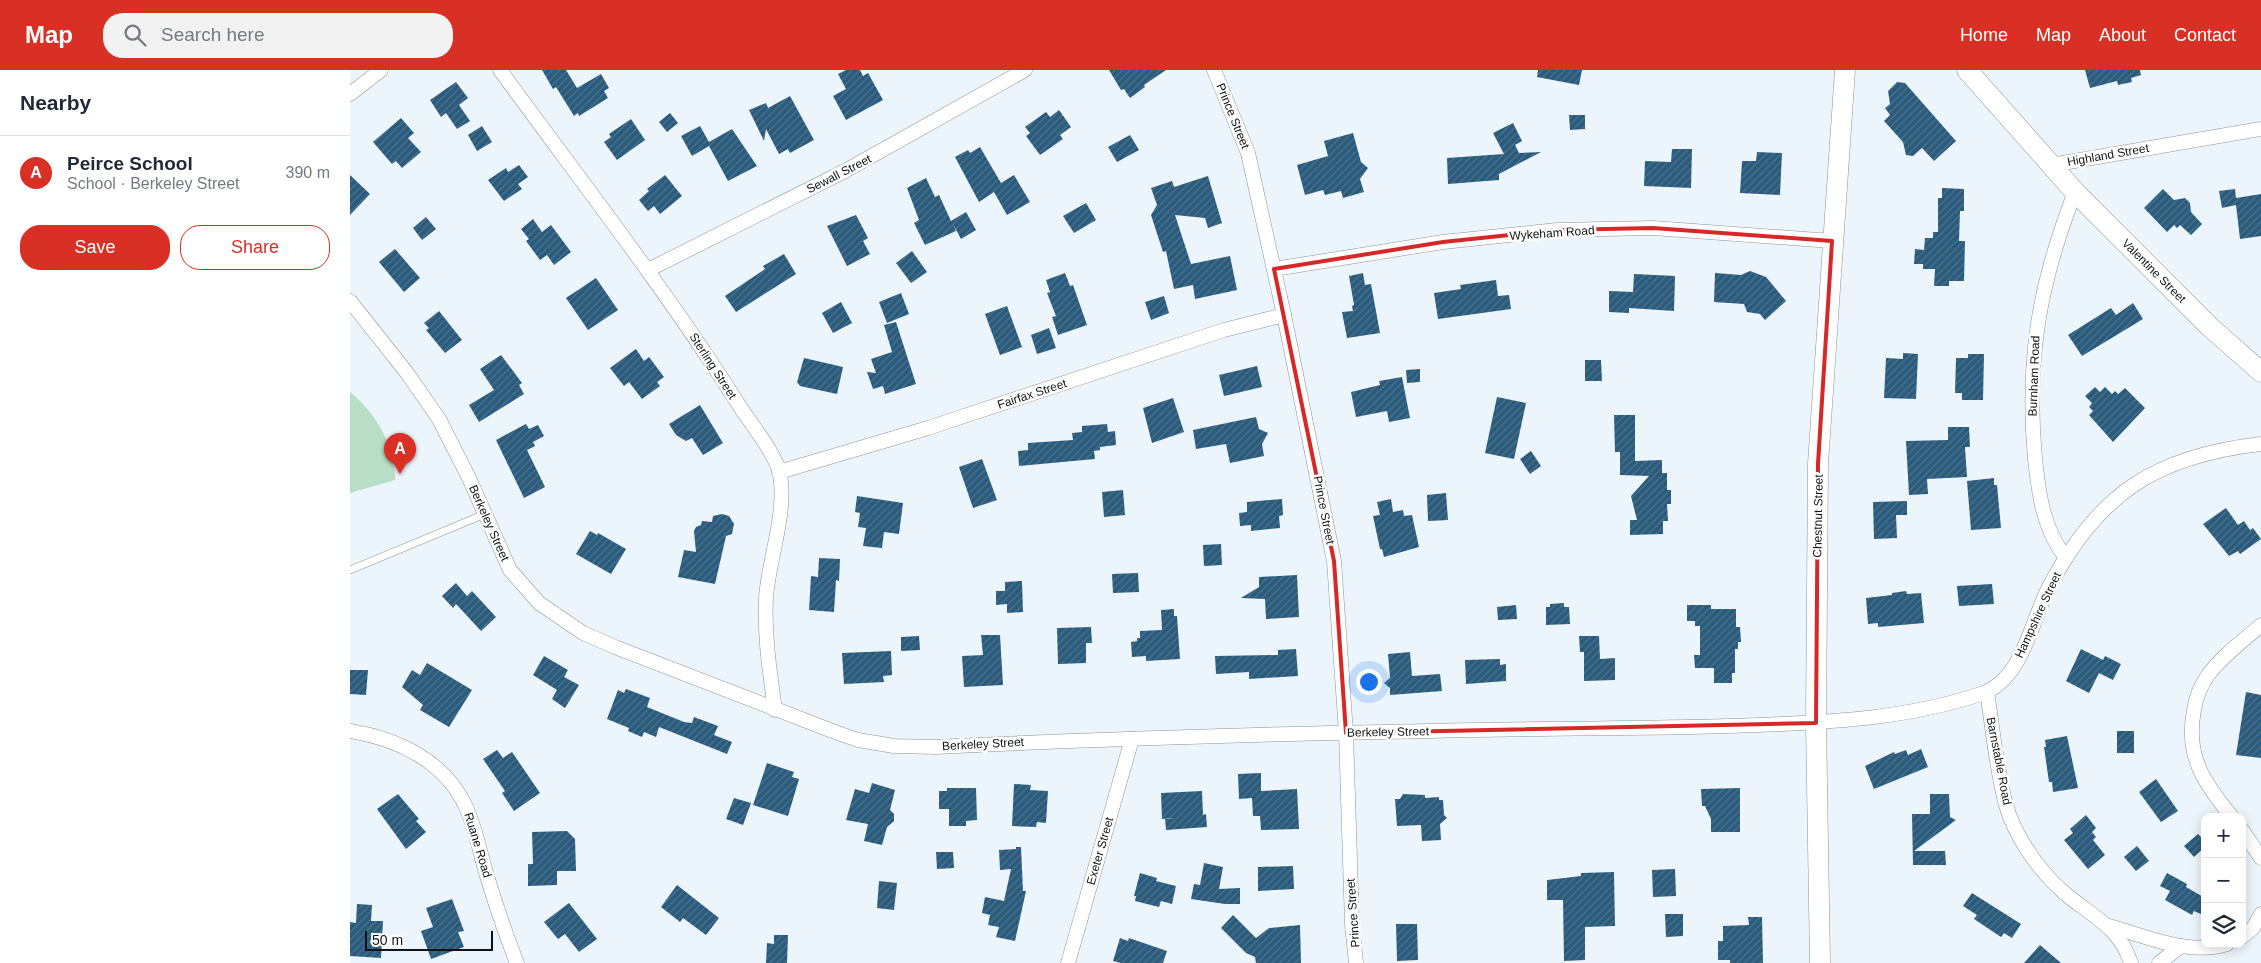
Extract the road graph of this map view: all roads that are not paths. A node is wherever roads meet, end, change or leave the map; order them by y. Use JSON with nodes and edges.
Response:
{"nodes":[{"id":1,"x":381,"y":70,"type":"edge"},
{"id":2,"x":500,"y":70,"type":"edge"},
{"id":3,"x":1025,"y":70,"type":"edge"},
{"id":4,"x":1214,"y":70,"type":"edge"},
{"id":5,"x":1845,"y":70,"type":"edge"},
{"id":6,"x":1967,"y":70,"type":"edge"},
{"id":7,"x":350,"y":94,"type":"edge"},
{"id":8,"x":2261,"y":129,"type":"edge"},
{"id":9,"x":2050,"y":165,"type":"junction"},
{"id":10,"x":2074,"y":192,"type":"junction"},
{"id":11,"x":1832,"y":241,"type":"junction"},
{"id":12,"x":648,"y":270,"type":"junction"},
{"id":13,"x":1274,"y":270,"type":"junction"},
{"id":14,"x":350,"y":301,"type":"edge"},
{"id":15,"x":1284,"y":316,"type":"junction"},
{"id":16,"x":2261,"y":372,"type":"edge"},
{"id":17,"x":2261,"y":444,"type":"edge"},
{"id":18,"x":779,"y":472,"type":"junction"},
{"id":19,"x":485,"y":514,"type":"junction"},
{"id":20,"x":2066,"y":558,"type":"junction"},
{"id":21,"x":350,"y":570,"type":"edge"},
{"id":22,"x":2261,"y":625,"type":"edge"},
{"id":23,"x":1987,"y":692,"type":"junction"},
{"id":24,"x":775,"y":710,"type":"junction"},
{"id":25,"x":1816,"y":723,"type":"junction"},
{"id":26,"x":350,"y":731,"type":"edge"},
{"id":27,"x":1346,"y":733,"type":"junction"},
{"id":28,"x":1132,"y":739,"type":"junction"},
{"id":29,"x":2229,"y":813,"type":"edge"},
{"id":30,"x":2246,"y":836,"type":"edge"},
{"id":31,"x":2261,"y":858,"type":"edge"},
{"id":32,"x":2261,"y":914,"type":"edge"},
{"id":33,"x":2109,"y":926,"type":"junction"},
{"id":34,"x":2246,"y":933,"type":"edge"},
{"id":35,"x":2181,"y":946,"type":"junction"},
{"id":36,"x":2201,"y":947,"type":"edge"},
{"id":37,"x":518,"y":963,"type":"edge"},
{"id":38,"x":1068,"y":963,"type":"edge"},
{"id":39,"x":1356,"y":963,"type":"edge"},
{"id":40,"x":1820,"y":963,"type":"edge"},
{"id":41,"x":2131,"y":963,"type":"edge"},
{"id":42,"x":2159,"y":963,"type":"edge"}],
"edges":[{"from":1,"to":7,"type":"street"},
{"from":2,"to":12,"type":"street","name":"Sterling Street"},
{"from":3,"to":12,"type":"street","name":"Sewall Street"},
{"from":4,"to":13,"type":"street","name":"Prince Street"},
{"from":5,"to":11,"type":"main road","name":"Chestnut Street"},
{"from":6,"to":9,"type":"main road","name":"Highland Street"},
{"from":8,"to":9,"type":"street","name":"Highland Street"},
{"from":9,"to":10,"type":"main road","name":"Valentine Street"},
{"from":10,"to":16,"type":"main road","name":"Valentine Street"},
{"from":10,"to":20,"type":"street","name":"Burnham Road"},
{"from":11,"to":13,"type":"street","name":"Wykeham Road"},
{"from":11,"to":25,"type":"main road","name":"Chestnut Street"},
{"from":12,"to":18,"type":"street","name":"Sterling Street"},
{"from":13,"to":15,"type":"street","name":"Prince Street"},
{"from":14,"to":19,"type":"street","name":"Berkeley Street"},
{"from":15,"to":18,"type":"street","name":"Fairfax Street"},
{"from":15,"to":27,"type":"street","name":"Prince Street"},
{"from":17,"to":20,"type":"street","name":"Hampshire Street"},
{"from":18,"to":24,"type":"street","name":"Sterling Street"},
{"from":19,"to":21,"type":"lane"},
{"from":19,"to":24,"type":"street","name":"Berkeley Street"},
{"from":20,"to":23,"type":"street","name":"Hampshire Street"},
{"from":22,"to":29,"type":"street"},
{"from":23,"to":25,"type":"street","name":"Hampshire Street"},
{"from":23,"to":33,"type":"street","name":"Barnstable Road"},
{"from":24,"to":28,"type":"street","name":"Berkeley Street"},
{"from":25,"to":27,"type":"street","name":"Berkeley Street"},
{"from":25,"to":40,"type":"main road","name":"Chestnut Street"},
{"from":26,"to":37,"type":"street","name":"Ruane Road"},
{"from":27,"to":28,"type":"street","name":"Berkeley Street"},
{"from":27,"to":39,"type":"street","name":"Prince Street"},
{"from":28,"to":38,"type":"street","name":"Exeter Street"},
{"from":30,"to":31,"type":"street"},
{"from":32,"to":34,"type":"street"},
{"from":33,"to":35,"type":"street"},
{"from":33,"to":41,"type":"street","name":"Barnstable Road"},
{"from":35,"to":36,"type":"street"},
{"from":35,"to":42,"type":"street"}]}
